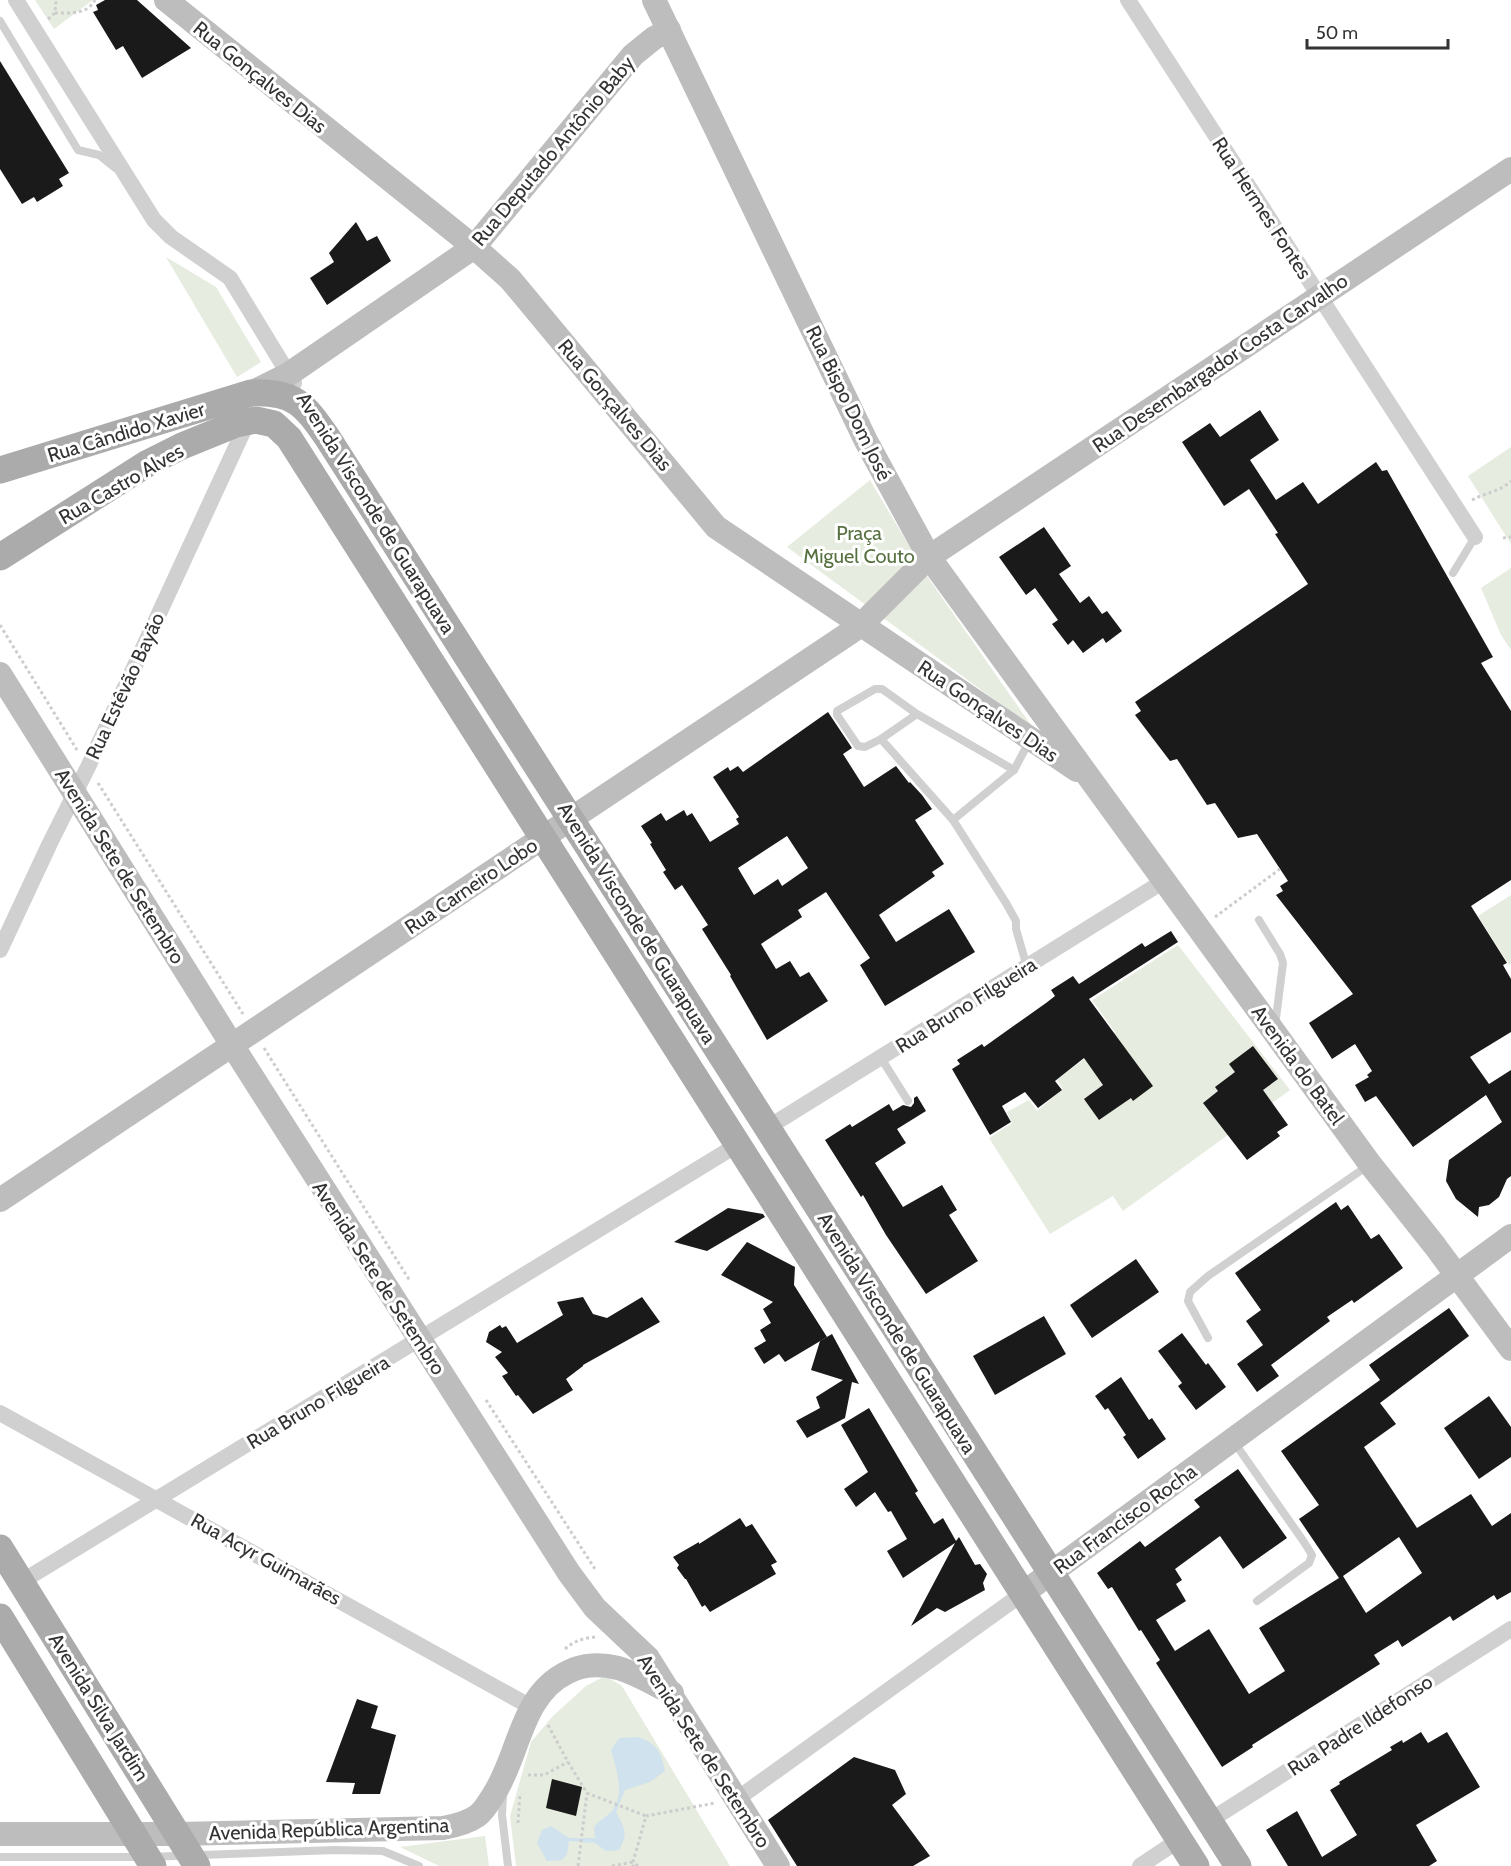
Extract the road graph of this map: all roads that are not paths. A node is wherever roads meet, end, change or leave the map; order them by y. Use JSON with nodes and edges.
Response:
{"nodes":[{"id":1,"x":15,"y":0,"type":"edge"},
{"id":2,"x":166,"y":0,"type":"edge"},
{"id":3,"x":654,"y":0,"type":"edge"},
{"id":4,"x":1128,"y":0,"type":"edge"},
{"id":5,"x":0,"y":21,"type":"edge"},
{"id":6,"x":669,"y":30,"type":"junction"},
{"id":7,"x":1511,"y":169,"type":"edge"},
{"id":8,"x":129,"y":180,"type":"junction"},
{"id":9,"x":474,"y":247,"type":"junction"},
{"id":10,"x":1319,"y":297,"type":"junction"},
{"id":11,"x":288,"y":374,"type":"junction"},
{"id":12,"x":252,"y":393,"type":"junction"},
{"id":13,"x":248,"y":421,"type":"junction"},
{"id":14,"x":327,"y":437,"type":"junction"},
{"id":15,"x":0,"y":470,"type":"edge"},
{"id":16,"x":1475,"y":537,"type":"joint"},
{"id":17,"x":929,"y":557,"type":"junction"},
{"id":18,"x":0,"y":558,"type":"edge"},
{"id":19,"x":1453,"y":573,"type":"dead end"},
{"id":20,"x":861,"y":625,"type":"junction"},
{"id":21,"x":0,"y":674,"type":"edge"},
{"id":22,"x":917,"y":714,"type":"junction"},
{"id":23,"x":881,"y":739,"type":"junction"},
{"id":24,"x":1030,"y":740,"type":"junction"},
{"id":25,"x":1014,"y":770,"type":"junction"},
{"id":26,"x":1089,"y":778,"type":"junction"},
{"id":27,"x":75,"y":793,"type":"junction"},
{"id":28,"x":570,"y":819,"type":"junction"},
{"id":29,"x":953,"y":820,"type":"junction"},
{"id":30,"x":542,"y":839,"type":"junction"},
{"id":31,"x":1164,"y":881,"type":"junction"},
{"id":32,"x":620,"y":896,"type":"junction"},
{"id":33,"x":1259,"y":920,"type":"dead end"},
{"id":34,"x":0,"y":950,"type":"edge"},
{"id":35,"x":619,"y":961,"type":"junction"},
{"id":36,"x":1027,"y":967,"type":"junction"},
{"id":37,"x":1274,"y":1032,"type":"junction"},
{"id":38,"x":231,"y":1046,"type":"junction"},
{"id":39,"x":881,"y":1058,"type":"junction"},
{"id":40,"x":908,"y":1101,"type":"dead end"},
{"id":41,"x":767,"y":1128,"type":"junction"},
{"id":42,"x":737,"y":1145,"type":"junction"},
{"id":43,"x":1370,"y":1164,"type":"junction"},
{"id":44,"x":0,"y":1200,"type":"edge"},
{"id":45,"x":1511,"y":1236,"type":"edge"},
{"id":46,"x":1457,"y":1276,"type":"junction"},
{"id":47,"x":1208,"y":1338,"type":"dead end"},
{"id":48,"x":419,"y":1340,"type":"junction"},
{"id":49,"x":1511,"y":1349,"type":"edge"},
{"id":50,"x":0,"y":1413,"type":"edge"},
{"id":51,"x":1232,"y":1440,"type":"junction"},
{"id":52,"x":158,"y":1499,"type":"junction"},
{"id":53,"x":0,"y":1548,"type":"edge"},
{"id":54,"x":1050,"y":1573,"type":"junction"},
{"id":55,"x":21,"y":1582,"type":"junction"},
{"id":56,"x":1022,"y":1594,"type":"junction"},
{"id":57,"x":1257,"y":1601,"type":"dead end"},
{"id":58,"x":0,"y":1617,"type":"edge"},
{"id":59,"x":1511,"y":1629,"type":"edge"},
{"id":60,"x":1121,"y":1683,"type":"junction"},
{"id":61,"x":672,"y":1693,"type":"junction"},
{"id":62,"x":531,"y":1707,"type":"junction"},
{"id":63,"x":112,"y":1728,"type":"junction"},
{"id":64,"x":1123,"y":1752,"type":"junction"},
{"id":65,"x":513,"y":1777,"type":"junction"},
{"id":66,"x":103,"y":1785,"type":"junction"},
{"id":67,"x":737,"y":1799,"type":"junction"},
{"id":68,"x":1209,"y":1821,"type":"junction"},
{"id":69,"x":0,"y":1834,"type":"edge"},
{"id":70,"x":1179,"y":1840,"type":"junction"},
{"id":71,"x":188,"y":1852,"type":"edge"},
{"id":72,"x":145,"y":1853,"type":"edge"},
{"id":73,"x":0,"y":1857,"type":"edge"},
{"id":74,"x":419,"y":1866,"type":"edge"},
{"id":75,"x":508,"y":1866,"type":"edge"},
{"id":76,"x":778,"y":1866,"type":"edge"},
{"id":77,"x":1140,"y":1866,"type":"edge"},
{"id":78,"x":1196,"y":1866,"type":"edge"},
{"id":79,"x":1238,"y":1866,"type":"edge"}],
"edges":[{"from":1,"to":8,"type":"street","name":"Avenida Visconde de Guarapuava"},
{"from":2,"to":9,"type":"main road","name":"Rua Gonçalves Dias"},
{"from":3,"to":6,"type":"main road","name":"Rua Bispo Dom José"},
{"from":4,"to":10,"type":"street","name":"Rua Hermes Fontes"},
{"from":5,"to":8,"type":"lane"},
{"from":6,"to":9,"type":"main road","name":"Rua Deputado Antônio Baby"},
{"from":6,"to":17,"type":"main road","name":"Rua Bispo Dom José"},
{"from":7,"to":10,"type":"main road","name":"Rua Desembargador Costa Carvalho"},
{"from":8,"to":11,"type":"street","name":"Avenida Visconde de Guarapuava"},
{"from":9,"to":11,"type":"main road","name":"Rua Deputado Antônio Baby"},
{"from":9,"to":20,"type":"main road","name":"Rua Gonçalves Dias"},
{"from":10,"to":16,"type":"street","name":"Rua Hermes Fontes"},
{"from":10,"to":17,"type":"main road","name":"Rua Desembargador Costa Carvalho"},
{"from":11,"to":12,"type":"main road","name":"Rua Cândido Xavier"},
{"from":11,"to":14,"type":"street","name":"Avenida Visconde de Guarapuava"},
{"from":12,"to":14,"type":"main road","name":"Rua Cândido Xavier"},
{"from":12,"to":15,"type":"main road","name":"Rua Cândido Xavier"},
{"from":13,"to":18,"type":"main road","name":"Rua Castro Alves"},
{"from":13,"to":27,"type":"street","name":"Rua Estêvão Bayão"},
{"from":13,"to":30,"type":"main road","name":"Avenida Visconde de Guarapuava"},
{"from":14,"to":28,"type":"main road","name":"Avenida Visconde de Guarapuava"},
{"from":16,"to":19,"type":"lane"},
{"from":17,"to":20,"type":"main road","name":"Rua Carneiro Lobo"},
{"from":17,"to":26,"type":"main road","name":"Rua Bispo Dom José"},
{"from":20,"to":24,"type":"main road","name":"Rua Gonçalves Dias"},
{"from":20,"to":28,"type":"main road","name":"Rua Carneiro Lobo"},
{"from":21,"to":27,"type":"main road","name":"Avenida Sete de Setembro"},
{"from":22,"to":23,"type":"lane"},
{"from":22,"to":23,"type":"lane"},
{"from":22,"to":25,"type":"lane"},
{"from":23,"to":29,"type":"lane"},
{"from":24,"to":25,"type":"lane"},
{"from":24,"to":26,"type":"main road","name":"Rua Gonçalves Dias"},
{"from":25,"to":29,"type":"lane"},
{"from":26,"to":31,"type":"main road","name":"Avenida do Batel"},
{"from":27,"to":34,"type":"street","name":"Rua Estêvão Bayão"},
{"from":27,"to":38,"type":"main road","name":"Avenida Sete de Setembro"},
{"from":28,"to":30,"type":"main road","name":"Rua Carneiro Lobo"},
{"from":28,"to":32,"type":"main road","name":"Avenida Visconde de Guarapuava"},
{"from":29,"to":36,"type":"lane"},
{"from":30,"to":35,"type":"main road","name":"Avenida Visconde de Guarapuava"},
{"from":30,"to":38,"type":"main road","name":"Rua Carneiro Lobo"},
{"from":31,"to":36,"type":"street","name":"Rua Bruno Filgueira"},
{"from":31,"to":37,"type":"main road","name":"Avenida do Batel"},
{"from":32,"to":35,"type":"main road"},
{"from":32,"to":41,"type":"main road","name":"Avenida Visconde de Guarapuava"},
{"from":33,"to":37,"type":"lane"},
{"from":35,"to":42,"type":"main road","name":"Avenida Visconde de Guarapuava"},
{"from":36,"to":39,"type":"street","name":"Rua Bruno Filgueira"},
{"from":37,"to":43,"type":"main road","name":"Avenida do Batel"},
{"from":38,"to":44,"type":"main road","name":"Rua Carneiro Lobo"},
{"from":38,"to":48,"type":"main road","name":"Avenida Sete de Setembro"},
{"from":39,"to":40,"type":"lane"},
{"from":39,"to":41,"type":"street","name":"Rua Bruno Filgueira"},
{"from":41,"to":54,"type":"main road","name":"Avenida Visconde de Guarapuava"},
{"from":42,"to":48,"type":"street","name":"Rua Bruno Filgueira"},
{"from":42,"to":56,"type":"main road","name":"Avenida Visconde de Guarapuava"},
{"from":43,"to":46,"type":"main road","name":"Avenida do Batel"},
{"from":43,"to":47,"type":"lane"},
{"from":45,"to":46,"type":"main road","name":"Rua Francisco Rocha"},
{"from":46,"to":49,"type":"main road","name":"Avenida do Batel"},
{"from":46,"to":51,"type":"main road","name":"Rua Francisco Rocha"},
{"from":48,"to":52,"type":"street","name":"Rua Bruno Filgueira"},
{"from":48,"to":61,"type":"main road","name":"Avenida Sete de Setembro"},
{"from":50,"to":52,"type":"street","name":"Rua Acyr Guimarães"},
{"from":51,"to":54,"type":"main road","name":"Rua Francisco Rocha"},
{"from":51,"to":57,"type":"lane"},
{"from":52,"to":55,"type":"street","name":"Rua Bruno Filgueira"},
{"from":52,"to":62,"type":"street","name":"Rua Acyr Guimarães"},
{"from":53,"to":55,"type":"main road","name":"Avenida Silva Jardim"},
{"from":54,"to":56,"type":"main road","name":"Rua Francisco Rocha"},
{"from":54,"to":60,"type":"main road","name":"Avenida Visconde de Guarapuava"},
{"from":55,"to":63,"type":"main road","name":"Avenida Silva Jardim"},
{"from":56,"to":64,"type":"main road","name":"Avenida Visconde de Guarapuava"},
{"from":56,"to":67,"type":"street","name":"Rua Francisco Rocha"},
{"from":58,"to":66,"type":"main road","name":"Avenida Silva Jardim"},
{"from":59,"to":68,"type":"street","name":"Rua Padre Ildefonso"},
{"from":60,"to":64,"type":"main road"},
{"from":60,"to":68,"type":"main road","name":"Avenida Visconde de Guarapuava"},
{"from":61,"to":62,"type":"main road","name":"Avenida República Argentina"},
{"from":61,"to":67,"type":"main road","name":"Avenida Sete de Setembro"},
{"from":62,"to":65,"type":"main road","name":"Avenida República Argentina"},
{"from":63,"to":66,"type":"main road"},
{"from":63,"to":71,"type":"main road","name":"Avenida Silva Jardim"},
{"from":64,"to":70,"type":"main road","name":"Avenida Visconde de Guarapuava"},
{"from":65,"to":71,"type":"main road","name":"Avenida República Argentina"},
{"from":65,"to":75,"type":"lane"},
{"from":66,"to":72,"type":"main road","name":"Avenida Silva Jardim"},
{"from":67,"to":76,"type":"main road","name":"Avenida Sete de Setembro"},
{"from":68,"to":79,"type":"main road","name":"Avenida Visconde de Guarapuava"},
{"from":69,"to":72,"type":"main road","name":"Avenida República Argentina"},
{"from":70,"to":77,"type":"street"},
{"from":70,"to":78,"type":"main road","name":"Avenida Visconde de Guarapuava"},
{"from":71,"to":72,"type":"main road","name":"Avenida República Argentina"},
{"from":71,"to":74,"type":"lane"},
{"from":72,"to":73,"type":"lane"}]}
